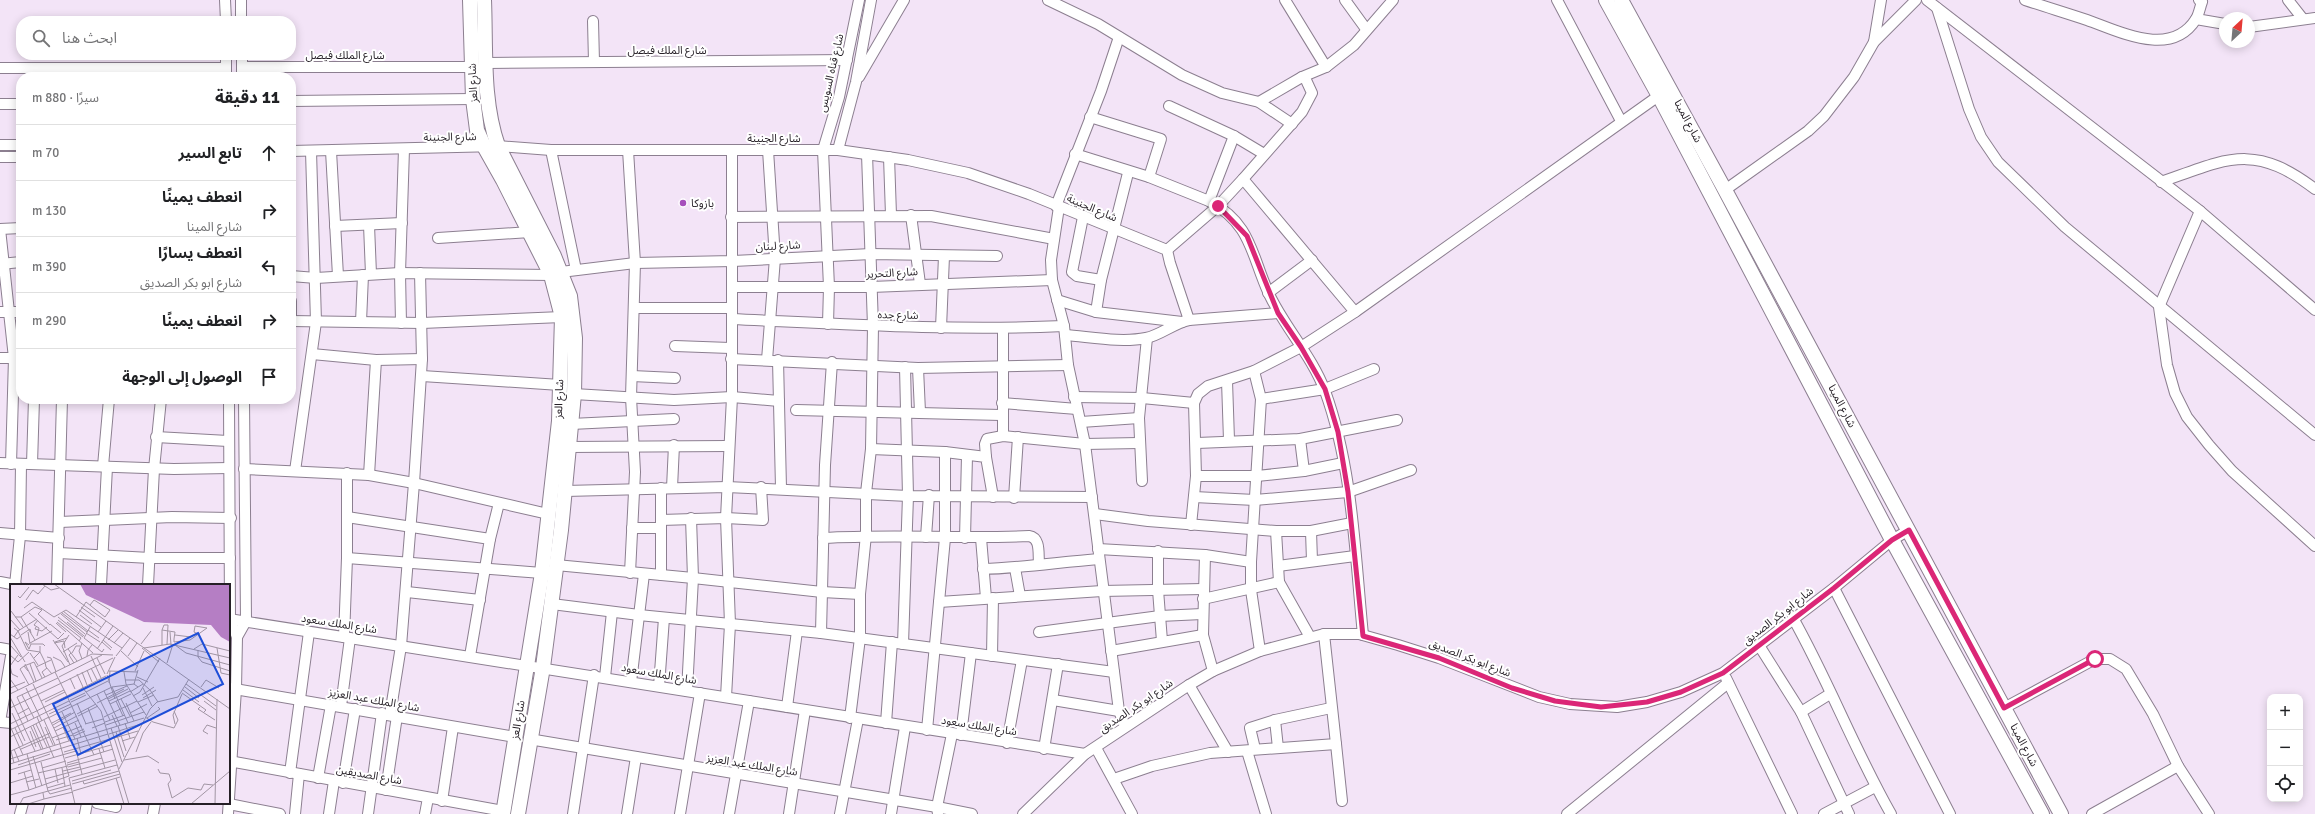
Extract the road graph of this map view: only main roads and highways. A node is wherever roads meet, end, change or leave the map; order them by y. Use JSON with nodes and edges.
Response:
{"nodes":[{"id":1,"x":470,"y":0,"type":"edge"},
{"id":2,"x":484,"y":0,"type":"edge"},
{"id":3,"x":1606,"y":0,"type":"edge"},
{"id":4,"x":1620,"y":0,"type":"edge"},
{"id":5,"x":1664,"y":92,"type":"junction"},
{"id":6,"x":491,"y":147,"type":"junction"},
{"id":7,"x":556,"y":274,"type":"junction"},
{"id":8,"x":503,"y":812,"type":"edge"},
{"id":9,"x":518,"y":814,"type":"edge"},
{"id":10,"x":2042,"y":814,"type":"edge"},
{"id":11,"x":2061,"y":814,"type":"edge"}],
"edges":[{"from":1,"to":6,"type":"main road","name":"شارع العز"},
{"from":2,"to":6,"type":"main road","name":"شارع العز"},
{"from":3,"to":5,"type":"main road","name":"شارع المينا"},
{"from":4,"to":5,"type":"main road","name":"شارع المينا"},
{"from":5,"to":10,"type":"main road","name":"شارع المينا"},
{"from":5,"to":11,"type":"main road","name":"شارع المينا"},
{"from":6,"to":7,"type":"main road","name":"شارع العز"},
{"from":6,"to":7,"type":"main road","name":"شارع العز"},
{"from":7,"to":8,"type":"main road","name":"شارع العز"},
{"from":7,"to":9,"type":"main road","name":"شارع العز"}]}
